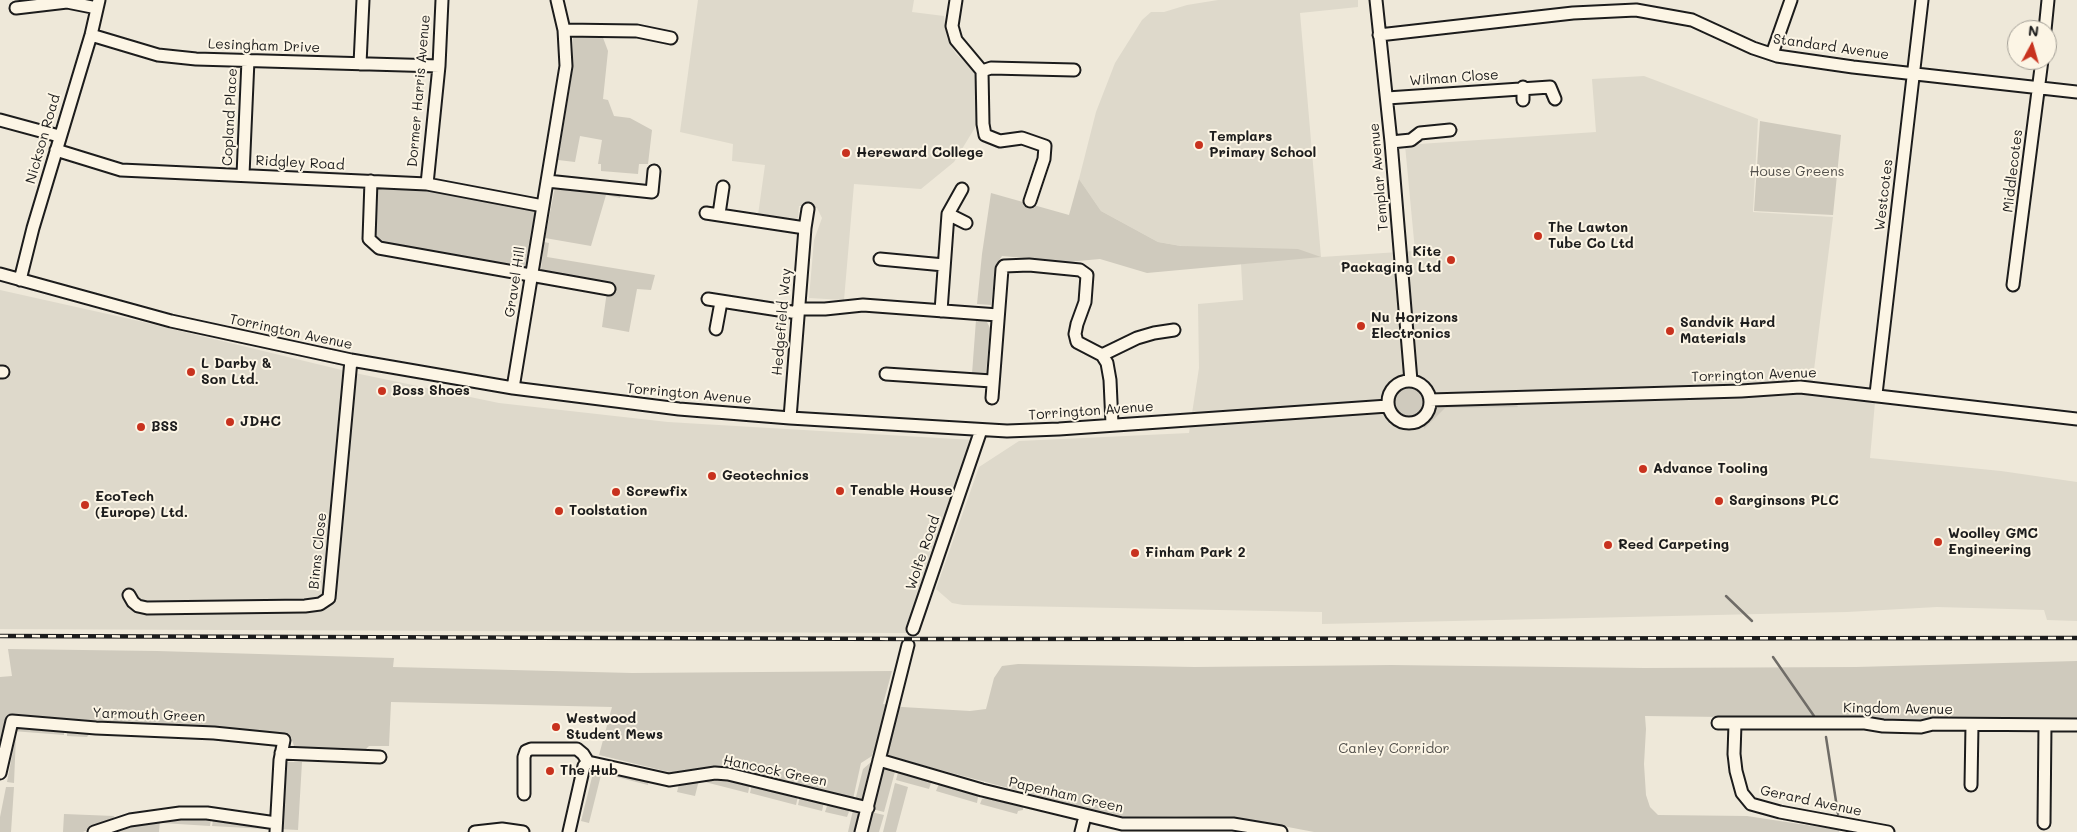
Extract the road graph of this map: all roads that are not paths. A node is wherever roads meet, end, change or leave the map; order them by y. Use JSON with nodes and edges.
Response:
{"nodes":[{"id":1,"x":363,"y":0,"type":"edge"},
{"id":2,"x":442,"y":0,"type":"edge"},
{"id":3,"x":557,"y":0,"type":"edge"},
{"id":4,"x":956,"y":0,"type":"edge"},
{"id":5,"x":1376,"y":0,"type":"edge"},
{"id":6,"x":1791,"y":0,"type":"edge"},
{"id":7,"x":1922,"y":0,"type":"edge"},
{"id":8,"x":2048,"y":0,"type":"edge"},
{"id":9,"x":98,"y":4,"type":"edge"},
{"id":10,"x":16,"y":8,"type":"dead end"},
{"id":11,"x":2046,"y":20,"type":"edge"},
{"id":12,"x":564,"y":30,"type":"junction"},
{"id":13,"x":91,"y":35,"type":"junction"},
{"id":14,"x":1380,"y":35,"type":"junction"},
{"id":15,"x":672,"y":38,"type":"dead end"},
{"id":16,"x":1772,"y":54,"type":"junction"},
{"id":17,"x":248,"y":60,"type":"junction"},
{"id":18,"x":360,"y":64,"type":"junction"},
{"id":19,"x":439,"y":66,"type":"junction"},
{"id":20,"x":1074,"y":70,"type":"dead end"},
{"id":21,"x":2041,"y":70,"type":"edge"},
{"id":22,"x":982,"y":72,"type":"junction"},
{"id":23,"x":1914,"y":73,"type":"junction"},
{"id":24,"x":1523,"y":87,"type":"junction"},
{"id":25,"x":2038,"y":88,"type":"junction"},
{"id":26,"x":2077,"y":92,"type":"edge"},
{"id":27,"x":1386,"y":98,"type":"junction"},
{"id":28,"x":1555,"y":99,"type":"dead end"},
{"id":29,"x":1523,"y":100,"type":"dead end"},
{"id":30,"x":0,"y":120,"type":"edge"},
{"id":31,"x":1450,"y":130,"type":"dead end"},
{"id":32,"x":59,"y":136,"type":"junction"},
{"id":33,"x":1391,"y":142,"type":"junction"},
{"id":34,"x":56,"y":150,"type":"junction"},
{"id":35,"x":654,"y":171,"type":"dead end"},
{"id":36,"x":243,"y":175,"type":"junction"},
{"id":37,"x":370,"y":181,"type":"junction"},
{"id":38,"x":547,"y":181,"type":"junction"},
{"id":39,"x":426,"y":184,"type":"junction"},
{"id":40,"x":723,"y":187,"type":"dead end"},
{"id":41,"x":962,"y":189,"type":"dead end"},
{"id":42,"x":1030,"y":201,"type":"dead end"},
{"id":43,"x":543,"y":206,"type":"junction"},
{"id":44,"x":808,"y":209,"type":"dead end"},
{"id":45,"x":706,"y":213,"type":"dead end"},
{"id":46,"x":719,"y":214,"type":"junction"},
{"id":47,"x":948,"y":214,"type":"junction"},
{"id":48,"x":966,"y":222,"type":"dead end"},
{"id":49,"x":805,"y":228,"type":"junction"},
{"id":50,"x":880,"y":259,"type":"dead end"},
{"id":51,"x":944,"y":265,"type":"junction"},
{"id":52,"x":0,"y":274,"type":"edge"},
{"id":53,"x":532,"y":275,"type":"junction"},
{"id":54,"x":20,"y":280,"type":"junction"},
{"id":55,"x":2013,"y":285,"type":"dead end"},
{"id":56,"x":609,"y":288,"type":"dead end"},
{"id":57,"x":708,"y":299,"type":"dead end"},
{"id":58,"x":721,"y":302,"type":"junction"},
{"id":59,"x":798,"y":311,"type":"junction"},
{"id":60,"x":941,"y":311,"type":"junction"},
{"id":61,"x":998,"y":315,"type":"junction"},
{"id":62,"x":716,"y":329,"type":"dead end"},
{"id":63,"x":1174,"y":330,"type":"dead end"},
{"id":64,"x":1102,"y":355,"type":"junction"},
{"id":65,"x":352,"y":360,"type":"junction"},
{"id":66,"x":886,"y":374,"type":"dead end"},
{"id":67,"x":992,"y":381,"type":"junction"},
{"id":68,"x":1411,"y":381,"type":"junction"},
{"id":69,"x":513,"y":388,"type":"junction"},
{"id":70,"x":1876,"y":394,"type":"junction"},
{"id":71,"x":992,"y":398,"type":"dead end"},
{"id":72,"x":1430,"y":400,"type":"junction"},
{"id":73,"x":1388,"y":406,"type":"junction"},
{"id":74,"x":790,"y":418,"type":"junction"},
{"id":75,"x":2077,"y":419,"type":"edge"},
{"id":76,"x":1112,"y":424,"type":"junction"},
{"id":77,"x":981,"y":430,"type":"junction"},
{"id":78,"x":129,"y":595,"type":"dead end"},
{"id":79,"x":913,"y":628,"type":"dead end"},
{"id":80,"x":908,"y":645,"type":"dead end"},
{"id":81,"x":1718,"y":723,"type":"dead end"},
{"id":82,"x":1735,"y":724,"type":"junction"},
{"id":83,"x":1972,"y":725,"type":"junction"},
{"id":84,"x":2045,"y":725,"type":"junction"},
{"id":85,"x":2077,"y":725,"type":"edge"},
{"id":86,"x":3,"y":747,"type":"edge"},
{"id":87,"x":281,"y":754,"type":"junction"},
{"id":88,"x":380,"y":757,"type":"dead end"},
{"id":89,"x":879,"y":760,"type":"junction"},
{"id":90,"x":588,"y":762,"type":"junction"},
{"id":91,"x":0,"y":773,"type":"edge"},
{"id":92,"x":1971,"y":785,"type":"dead end"},
{"id":93,"x":524,"y":794,"type":"dead end"},
{"id":94,"x":868,"y":808,"type":"junction"},
{"id":95,"x":1084,"y":816,"type":"junction"},
{"id":96,"x":2044,"y":823,"type":"dead end"},
{"id":97,"x":276,"y":828,"type":"edge"},
{"id":98,"x":1154,"y":828,"type":"edge"},
{"id":99,"x":1232,"y":828,"type":"edge"},
{"id":100,"x":94,"y":832,"type":"edge"},
{"id":101,"x":475,"y":832,"type":"edge"},
{"id":102,"x":522,"y":832,"type":"edge"},
{"id":103,"x":569,"y":832,"type":"edge"},
{"id":104,"x":861,"y":832,"type":"edge"},
{"id":105,"x":1080,"y":832,"type":"edge"},
{"id":106,"x":1281,"y":832,"type":"edge"},
{"id":107,"x":1888,"y":832,"type":"edge"}],
"edges":[{"from":1,"to":18,"type":"street"},
{"from":2,"to":19,"type":"street","name":"Dormer Harris Avenue"},
{"from":3,"to":12,"type":"street","name":"Gravel Hill"},
{"from":4,"to":22,"type":"street"},
{"from":5,"to":14,"type":"street","name":"Templar Avenue"},
{"from":6,"to":16,"type":"street"},
{"from":7,"to":23,"type":"street","name":"Westcotes"},
{"from":8,"to":11,"type":"street"},
{"from":9,"to":10,"type":"street","name":"Nickson Road"},
{"from":9,"to":13,"type":"street","name":"Nickson Road"},
{"from":12,"to":15,"type":"street"},
{"from":12,"to":38,"type":"street","name":"Gravel Hill"},
{"from":13,"to":17,"type":"street","name":"Lesingham Drive"},
{"from":13,"to":32,"type":"street","name":"Nickson Road"},
{"from":14,"to":16,"type":"street","name":"Standard Avenue"},
{"from":14,"to":27,"type":"street","name":"Templar Avenue"},
{"from":16,"to":23,"type":"street","name":"Standard Avenue"},
{"from":17,"to":18,"type":"street","name":"Lesingham Drive"},
{"from":17,"to":36,"type":"street","name":"Copland Place"},
{"from":18,"to":19,"type":"street","name":"Lesingham Drive"},
{"from":19,"to":39,"type":"street","name":"Dormer Harris Avenue"},
{"from":20,"to":22,"type":"street"},
{"from":21,"to":25,"type":"street","name":"Middlecotes"},
{"from":22,"to":42,"type":"street"},
{"from":23,"to":25,"type":"street","name":"Standard Avenue"},
{"from":23,"to":70,"type":"street","name":"Westcotes"},
{"from":24,"to":27,"type":"street","name":"Wilman Close"},
{"from":24,"to":28,"type":"street","name":"Wilman Close"},
{"from":24,"to":29,"type":"street"},
{"from":25,"to":26,"type":"street","name":"Standard Avenue"},
{"from":25,"to":55,"type":"street","name":"Middlecotes"},
{"from":27,"to":33,"type":"street","name":"Templar Avenue"},
{"from":30,"to":32,"type":"street"},
{"from":31,"to":33,"type":"street"},
{"from":32,"to":34,"type":"street","name":"Nickson Road"},
{"from":33,"to":68,"type":"street","name":"Templar Avenue"},
{"from":34,"to":36,"type":"street","name":"Ridgley Road"},
{"from":34,"to":54,"type":"street","name":"Nickson Road"},
{"from":35,"to":38,"type":"street"},
{"from":36,"to":37,"type":"street","name":"Ridgley Road"},
{"from":37,"to":39,"type":"street","name":"Ridgley Road"},
{"from":37,"to":53,"type":"street"},
{"from":38,"to":43,"type":"street","name":"Gravel Hill"},
{"from":39,"to":43,"type":"street","name":"Ridgley Road"},
{"from":40,"to":46,"type":"street"},
{"from":41,"to":47,"type":"street"},
{"from":43,"to":53,"type":"street","name":"Gravel Hill"},
{"from":44,"to":49,"type":"street","name":"Hedgefield Way"},
{"from":45,"to":46,"type":"street"},
{"from":46,"to":49,"type":"street"},
{"from":47,"to":48,"type":"street"},
{"from":47,"to":51,"type":"street"},
{"from":49,"to":59,"type":"street","name":"Hedgefield Way"},
{"from":50,"to":51,"type":"street"},
{"from":51,"to":60,"type":"street"},
{"from":52,"to":54,"type":"street","name":"Torrington Avenue"},
{"from":53,"to":56,"type":"street"},
{"from":53,"to":69,"type":"street","name":"Gravel Hill"},
{"from":54,"to":65,"type":"street","name":"Torrington Avenue"},
{"from":57,"to":58,"type":"street"},
{"from":58,"to":59,"type":"street"},
{"from":58,"to":62,"type":"street"},
{"from":59,"to":60,"type":"street"},
{"from":59,"to":74,"type":"street","name":"Hedgefield Way"},
{"from":60,"to":61,"type":"street"},
{"from":61,"to":64,"type":"street"},
{"from":61,"to":67,"type":"street"},
{"from":63,"to":64,"type":"street"},
{"from":64,"to":76,"type":"street"},
{"from":65,"to":69,"type":"street","name":"Torrington Avenue"},
{"from":65,"to":78,"type":"street","name":"Binns Close"},
{"from":66,"to":67,"type":"street"},
{"from":67,"to":71,"type":"street"},
{"from":68,"to":72,"type":"street"},
{"from":68,"to":73,"type":"street"},
{"from":69,"to":74,"type":"street","name":"Torrington Avenue"},
{"from":70,"to":72,"type":"street","name":"Torrington Avenue"},
{"from":70,"to":75,"type":"street","name":"Torrington Avenue"},
{"from":72,"to":73,"type":"street"},
{"from":73,"to":76,"type":"street","name":"Torrington Avenue"},
{"from":74,"to":77,"type":"street","name":"Torrington Avenue"},
{"from":76,"to":77,"type":"street","name":"Torrington Avenue"},
{"from":77,"to":79,"type":"street","name":"Wolfe Road"},
{"from":80,"to":89,"type":"street"},
{"from":81,"to":82,"type":"street","name":"Kingdom Avenue"},
{"from":82,"to":83,"type":"street","name":"Kingdom Avenue"},
{"from":82,"to":107,"type":"street","name":"Gerard Avenue"},
{"from":83,"to":84,"type":"street","name":"Kingdom Avenue"},
{"from":83,"to":92,"type":"street"},
{"from":84,"to":85,"type":"street","name":"Kingdom Avenue"},
{"from":84,"to":96,"type":"street"},
{"from":86,"to":87,"type":"street","name":"Yarmouth Green"},
{"from":86,"to":91,"type":"street"},
{"from":87,"to":88,"type":"street"},
{"from":87,"to":97,"type":"street"},
{"from":89,"to":94,"type":"street"},
{"from":89,"to":95,"type":"street","name":"Papenham Green"},
{"from":90,"to":93,"type":"street"},
{"from":90,"to":94,"type":"street","name":"Hancock Green"},
{"from":90,"to":103,"type":"street"},
{"from":94,"to":104,"type":"street"},
{"from":95,"to":98,"type":"street","name":"Papenham Green"},
{"from":95,"to":105,"type":"street"},
{"from":97,"to":100,"type":"street"},
{"from":98,"to":99,"type":"street","name":"Papenham Green"},
{"from":99,"to":106,"type":"street","name":"Papenham Green"},
{"from":101,"to":102,"type":"street"}]}
